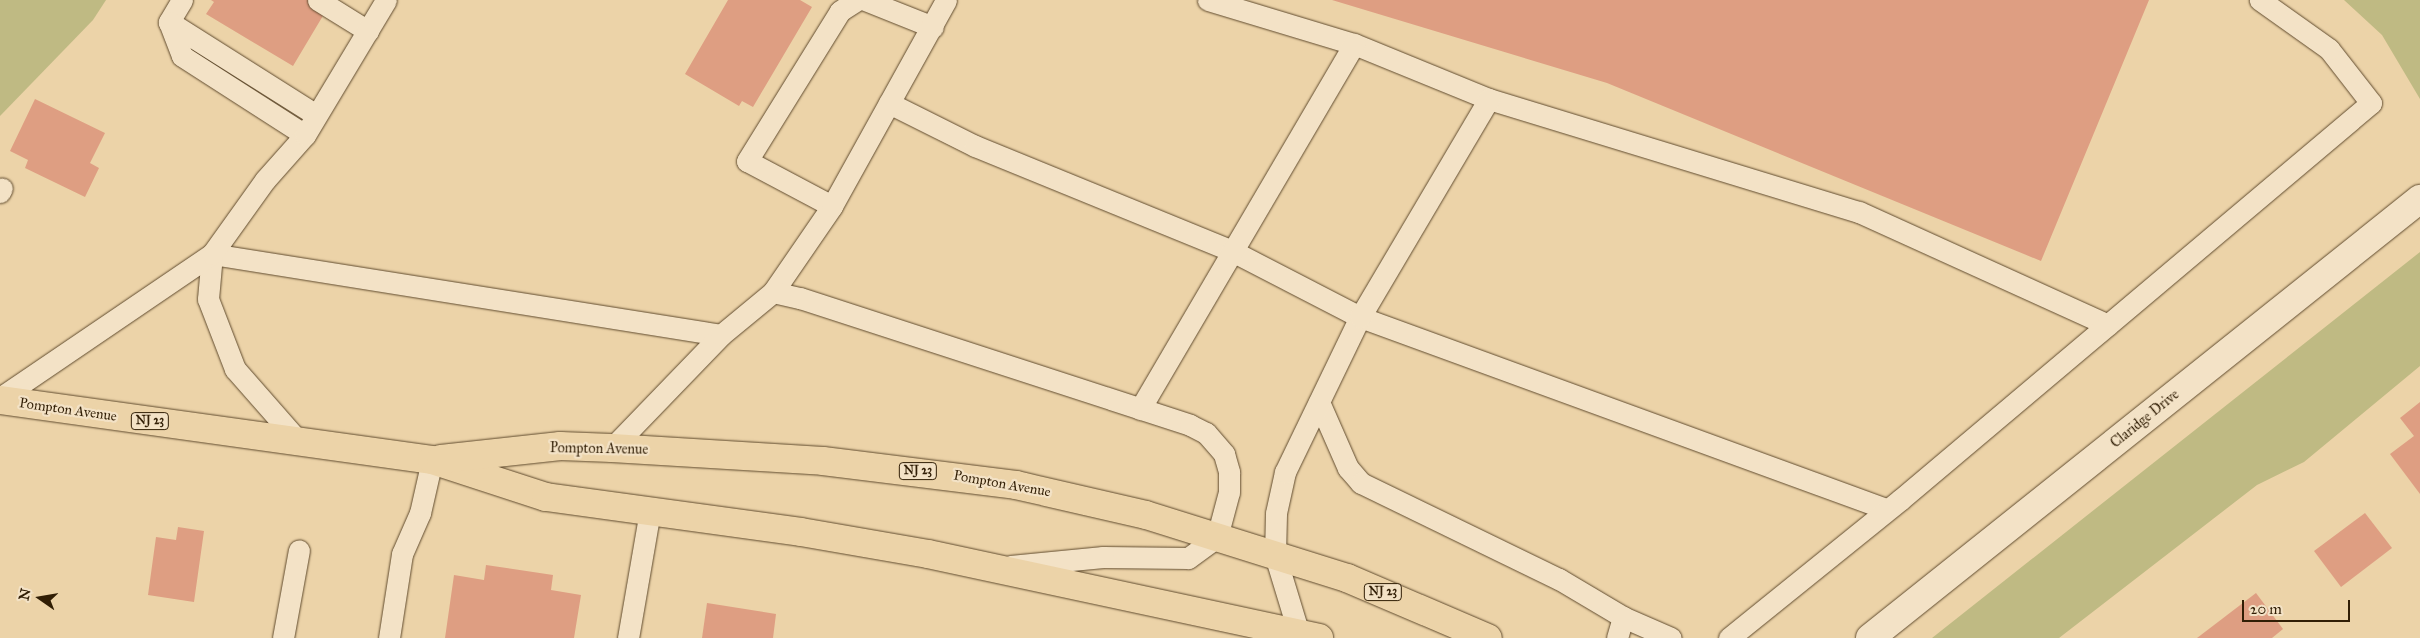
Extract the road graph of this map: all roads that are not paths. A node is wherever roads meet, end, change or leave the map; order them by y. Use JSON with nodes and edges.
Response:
{"nodes":[{"id":1,"x":182,"y":0,"type":"edge"},
{"id":2,"x":318,"y":0,"type":"edge"},
{"id":3,"x":386,"y":0,"type":"edge"},
{"id":4,"x":857,"y":0,"type":"edge"},
{"id":5,"x":865,"y":0,"type":"edge"},
{"id":6,"x":946,"y":0,"type":"edge"},
{"id":7,"x":1208,"y":0,"type":"edge"},
{"id":8,"x":2260,"y":0,"type":"edge"},
{"id":9,"x":170,"y":22,"type":"junction"},
{"id":10,"x":932,"y":27,"type":"junction"},
{"id":11,"x":368,"y":31,"type":"junction"},
{"id":12,"x":1354,"y":44,"type":"junction"},
{"id":13,"x":1489,"y":99,"type":"junction"},
{"id":14,"x":889,"y":103,"type":"junction"},
{"id":15,"x":316,"y":115,"type":"junction"},
{"id":16,"x":305,"y":135,"type":"junction"},
{"id":17,"x":2420,"y":199,"type":"edge"},
{"id":18,"x":832,"y":206,"type":"junction"},
{"id":19,"x":1232,"y":251,"type":"junction"},
{"id":20,"x":212,"y":254,"type":"junction"},
{"id":21,"x":772,"y":292,"type":"junction"},
{"id":22,"x":1360,"y":317,"type":"junction"},
{"id":23,"x":2108,"y":325,"type":"junction"},
{"id":24,"x":721,"y":334,"type":"junction"},
{"id":25,"x":0,"y":399,"type":"edge"},
{"id":26,"x":1319,"y":402,"type":"junction"},
{"id":27,"x":1140,"y":408,"type":"junction"},
{"id":28,"x":300,"y":443,"type":"junction"},
{"id":29,"x":612,"y":448,"type":"junction"},
{"id":30,"x":432,"y":460,"type":"junction"},
{"id":31,"x":1886,"y":510,"type":"junction"},
{"id":32,"x":650,"y":511,"type":"junction"},
{"id":33,"x":1217,"y":537,"type":"junction"},
{"id":34,"x":299,"y":550,"type":"dead end"},
{"id":35,"x":1275,"y":555,"type":"junction"},
{"id":36,"x":992,"y":568,"type":"junction"},
{"id":37,"x":1623,"y":617,"type":"junction"},
{"id":38,"x":1309,"y":636,"type":"edge"},
{"id":39,"x":283,"y":638,"type":"edge"},
{"id":40,"x":388,"y":638,"type":"edge"},
{"id":41,"x":628,"y":638,"type":"edge"},
{"id":42,"x":1488,"y":638,"type":"edge"},
{"id":43,"x":1617,"y":638,"type":"edge"},
{"id":44,"x":1671,"y":638,"type":"edge"},
{"id":45,"x":1729,"y":638,"type":"edge"},
{"id":46,"x":1870,"y":638,"type":"edge"}],
"edges":[{"from":1,"to":9,"type":"lane"},
{"from":2,"to":11,"type":"lane"},
{"from":3,"to":11,"type":"lane"},
{"from":4,"to":18,"type":"lane"},
{"from":5,"to":10,"type":"lane"},
{"from":6,"to":10,"type":"lane"},
{"from":7,"to":12,"type":"lane"},
{"from":8,"to":23,"type":"lane"},
{"from":9,"to":15,"type":"lane"},
{"from":9,"to":16,"type":"lane"},
{"from":10,"to":14,"type":"lane"},
{"from":11,"to":15,"type":"lane"},
{"from":12,"to":13,"type":"lane"},
{"from":12,"to":19,"type":"lane"},
{"from":13,"to":22,"type":"lane"},
{"from":13,"to":23,"type":"lane"},
{"from":14,"to":18,"type":"lane"},
{"from":14,"to":19,"type":"lane"},
{"from":15,"to":16,"type":"lane"},
{"from":16,"to":20,"type":"lane"},
{"from":17,"to":46,"type":"street","name":"Claridge Drive"},
{"from":18,"to":21,"type":"lane"},
{"from":19,"to":22,"type":"lane"},
{"from":19,"to":27,"type":"lane"},
{"from":20,"to":24,"type":"lane"},
{"from":20,"to":25,"type":"lane"},
{"from":20,"to":28,"type":"lane"},
{"from":21,"to":24,"type":"lane"},
{"from":21,"to":27,"type":"lane"},
{"from":22,"to":26,"type":"lane"},
{"from":22,"to":31,"type":"lane"},
{"from":23,"to":31,"type":"lane"},
{"from":24,"to":29,"type":"lane"},
{"from":25,"to":28,"type":"main road","name":"Pompton Avenue","number":"NJ 23"},
{"from":26,"to":35,"type":"lane"},
{"from":26,"to":37,"type":"lane"},
{"from":27,"to":33,"type":"lane"},
{"from":28,"to":30,"type":"main road","name":"Pompton Avenue","number":"NJ 23"},
{"from":29,"to":30,"type":"main road","name":"Pompton Avenue","number":"NJ 23"},
{"from":29,"to":33,"type":"main road","name":"Pompton Avenue","number":"NJ 23"},
{"from":30,"to":32,"type":"main road","name":"Pompton Avenue","number":"NJ 23"},
{"from":30,"to":40,"type":"lane"},
{"from":31,"to":45,"type":"lane"},
{"from":32,"to":36,"type":"main road","name":"Pompton Avenue","number":"NJ 23"},
{"from":32,"to":41,"type":"lane"},
{"from":33,"to":35,"type":"main road","name":"Pompton Avenue","number":"NJ 23"},
{"from":33,"to":36,"type":"lane"},
{"from":34,"to":39,"type":"lane"},
{"from":35,"to":38,"type":"lane"},
{"from":35,"to":42,"type":"main road","name":"Pompton Avenue","number":"NJ 23"},
{"from":36,"to":38,"type":"main road","name":"Pompton Avenue","number":"NJ 23"},
{"from":37,"to":43,"type":"lane"},
{"from":37,"to":44,"type":"lane"}]}
